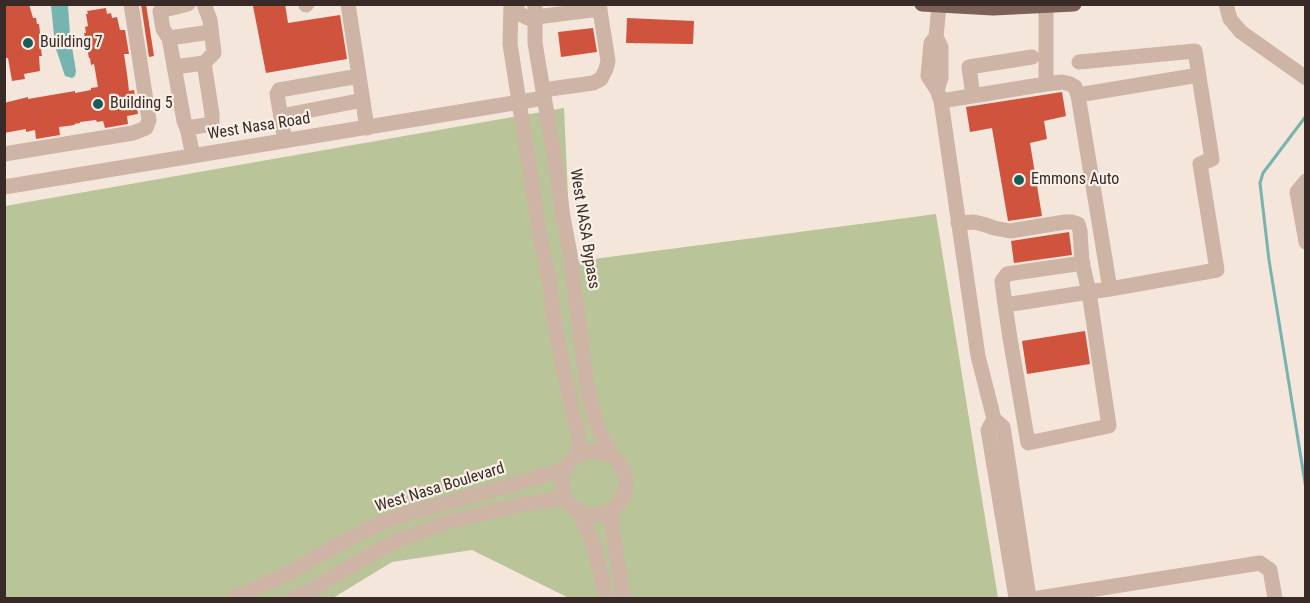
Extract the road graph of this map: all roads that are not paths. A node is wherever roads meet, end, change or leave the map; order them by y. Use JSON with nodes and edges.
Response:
{"nodes":[{"id":1,"x":131,"y":4,"type":"edge"},
{"id":2,"x":188,"y":4,"type":"edge"},
{"id":3,"x":204,"y":4,"type":"edge"},
{"id":4,"x":348,"y":4,"type":"edge"},
{"id":5,"x":512,"y":4,"type":"edge"},
{"id":6,"x":922,"y":4,"type":"edge"},
{"id":7,"x":1074,"y":4,"type":"edge"},
{"id":8,"x":1226,"y":4,"type":"edge"},
{"id":9,"x":939,"y":6,"type":"junction"},
{"id":10,"x":1046,"y":6,"type":"edge"},
{"id":11,"x":599,"y":7,"type":"edge"},
{"id":12,"x":554,"y":10,"type":"edge"},
{"id":13,"x":534,"y":11,"type":"edge"},
{"id":14,"x":211,"y":32,"type":"junction"},
{"id":15,"x":169,"y":38,"type":"junction"},
{"id":16,"x":1032,"y":57,"type":"dead end"},
{"id":17,"x":1079,"y":62,"type":"dead end"},
{"id":18,"x":204,"y":63,"type":"junction"},
{"id":19,"x":174,"y":67,"type":"junction"},
{"id":20,"x":1199,"y":75,"type":"junction"},
{"id":21,"x":359,"y":76,"type":"junction"},
{"id":22,"x":1305,"y":78,"type":"edge"},
{"id":23,"x":1046,"y":84,"type":"junction"},
{"id":24,"x":543,"y":94,"type":"junction"},
{"id":25,"x":939,"y":95,"type":"junction"},
{"id":26,"x":1078,"y":95,"type":"junction"},
{"id":27,"x":973,"y":96,"type":"junction"},
{"id":28,"x":363,"y":100,"type":"junction"},
{"id":29,"x":520,"y":102,"type":"junction"},
{"id":30,"x":280,"y":111,"type":"junction"},
{"id":31,"x":187,"y":128,"type":"junction"},
{"id":32,"x":367,"y":128,"type":"junction"},
{"id":33,"x":285,"y":141,"type":"junction"},
{"id":34,"x":4,"y":154,"type":"edge"},
{"id":35,"x":193,"y":156,"type":"junction"},
{"id":36,"x":1305,"y":181,"type":"edge"},
{"id":37,"x":4,"y":187,"type":"edge"},
{"id":38,"x":958,"y":223,"type":"junction"},
{"id":39,"x":1305,"y":242,"type":"edge"},
{"id":40,"x":1083,"y":264,"type":"junction"},
{"id":41,"x":1110,"y":288,"type":"junction"},
{"id":42,"x":1089,"y":292,"type":"junction"},
{"id":43,"x":1005,"y":305,"type":"junction"},
{"id":44,"x":994,"y":419,"type":"junction"},
{"id":45,"x":579,"y":454,"type":"junction"},
{"id":46,"x":611,"y":455,"type":"junction"},
{"id":47,"x":565,"y":468,"type":"junction"},
{"id":48,"x":565,"y":498,"type":"junction"},
{"id":49,"x":580,"y":512,"type":"junction"},
{"id":50,"x":610,"y":512,"type":"junction"},
{"id":51,"x":1060,"y":597,"type":"edge"},
{"id":52,"x":234,"y":598,"type":"edge"},
{"id":53,"x":293,"y":598,"type":"edge"},
{"id":54,"x":606,"y":598,"type":"edge"},
{"id":55,"x":623,"y":598,"type":"edge"},
{"id":56,"x":1016,"y":598,"type":"edge"},
{"id":57,"x":1029,"y":598,"type":"edge"},
{"id":58,"x":1039,"y":598,"type":"edge"},
{"id":59,"x":1275,"y":598,"type":"edge"}],
"edges":[{"from":1,"to":34,"type":"street"},
{"from":2,"to":15,"type":"street"},
{"from":3,"to":14,"type":"street"},
{"from":4,"to":21,"type":"street"},
{"from":5,"to":13,"type":"street"},
{"from":5,"to":29,"type":"street"},
{"from":6,"to":9,"type":"main road"},
{"from":7,"to":10,"type":"main road"},
{"from":8,"to":22,"type":"street"},
{"from":9,"to":10,"type":"main road"},
{"from":9,"to":25,"type":"street"},
{"from":10,"to":23,"type":"street"},
{"from":11,"to":12,"type":"street"},
{"from":11,"to":24,"type":"street","name":"West Nasa Road"},
{"from":12,"to":13,"type":"street"},
{"from":13,"to":24,"type":"street","name":"West NASA Bypass"},
{"from":14,"to":15,"type":"street"},
{"from":14,"to":18,"type":"street"},
{"from":15,"to":19,"type":"street"},
{"from":16,"to":27,"type":"street"},
{"from":17,"to":20,"type":"street"},
{"from":18,"to":19,"type":"street"},
{"from":18,"to":31,"type":"street"},
{"from":19,"to":31,"type":"street"},
{"from":20,"to":26,"type":"street"},
{"from":20,"to":41,"type":"street"},
{"from":21,"to":28,"type":"street"},
{"from":21,"to":30,"type":"street"},
{"from":23,"to":26,"type":"street"},
{"from":23,"to":27,"type":"street"},
{"from":24,"to":29,"type":"street","name":"West Nasa Road"},
{"from":24,"to":46,"type":"street","name":"West NASA Bypass"},
{"from":25,"to":27,"type":"street"},
{"from":25,"to":38,"type":"street"},
{"from":26,"to":41,"type":"street"},
{"from":28,"to":30,"type":"street"},
{"from":28,"to":32,"type":"street"},
{"from":29,"to":32,"type":"street","name":"West Nasa Road"},
{"from":29,"to":45,"type":"street"},
{"from":30,"to":33,"type":"street"},
{"from":31,"to":35,"type":"street"},
{"from":32,"to":33,"type":"street","name":"West Nasa Road"},
{"from":33,"to":35,"type":"street","name":"West Nasa Road"},
{"from":35,"to":37,"type":"street","name":"West Nasa Road"},
{"from":36,"to":39,"type":"street"},
{"from":38,"to":40,"type":"street"},
{"from":38,"to":44,"type":"street"},
{"from":40,"to":42,"type":"street"},
{"from":40,"to":43,"type":"street"},
{"from":41,"to":42,"type":"street"},
{"from":42,"to":43,"type":"street"},
{"from":42,"to":43,"type":"street"},
{"from":44,"to":56,"type":"street"},
{"from":44,"to":57,"type":"street"},
{"from":45,"to":46,"type":"street"},
{"from":45,"to":47,"type":"street"},
{"from":46,"to":50,"type":"street","name":"West NASA Bypass"},
{"from":47,"to":48,"type":"street"},
{"from":47,"to":52,"type":"street","name":"West Nasa Boulevard"},
{"from":48,"to":49,"type":"street"},
{"from":48,"to":53,"type":"street"},
{"from":49,"to":50,"type":"street"},
{"from":49,"to":54,"type":"street"},
{"from":50,"to":55,"type":"street"},
{"from":51,"to":58,"type":"street"},
{"from":51,"to":59,"type":"street"}]}
